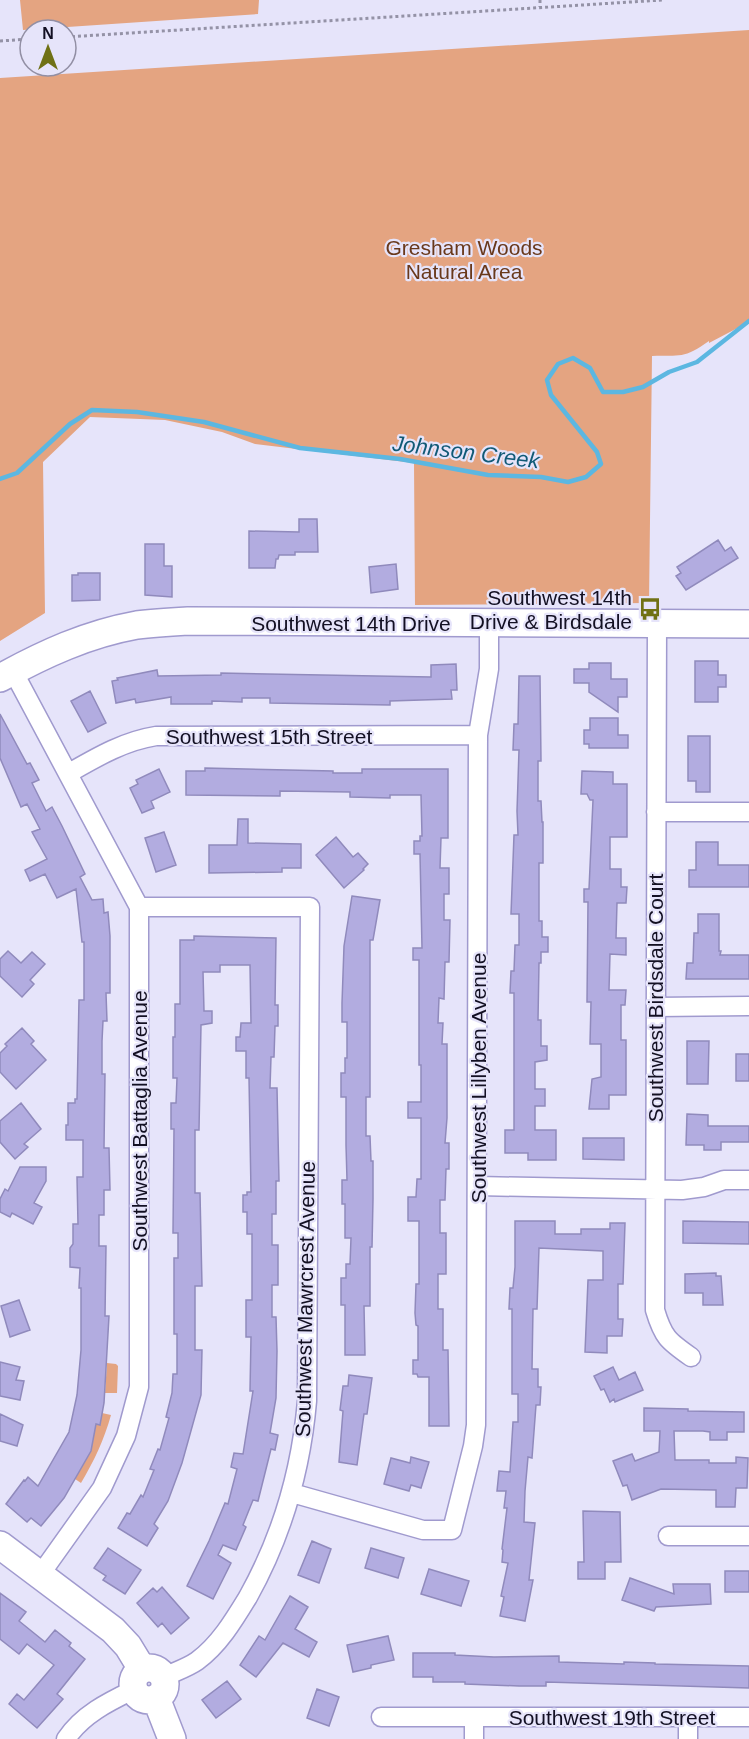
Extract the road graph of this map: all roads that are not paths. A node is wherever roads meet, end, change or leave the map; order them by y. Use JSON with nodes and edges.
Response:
{"nodes":[{"id":1,"x":489,"y":623,"type":"junction"},
{"id":2,"x":657,"y":624,"type":"junction"},
{"id":3,"x":749,"y":624,"type":"edge"},
{"id":4,"x":7,"y":675,"type":"edge"},
{"id":5,"x":478,"y":735,"type":"junction"},
{"id":6,"x":69,"y":773,"type":"junction"},
{"id":7,"x":656,"y":812,"type":"junction"},
{"id":8,"x":749,"y":812,"type":"edge"},
{"id":9,"x":139,"y":907,"type":"junction"},
{"id":10,"x":749,"y":1006,"type":"edge"},
{"id":11,"x":656,"y":1007,"type":"junction"},
{"id":12,"x":749,"y":1180,"type":"edge"},
{"id":13,"x":478,"y":1186,"type":"junction"},
{"id":14,"x":654,"y":1189,"type":"junction"},
{"id":15,"x":691,"y":1357,"type":"dead end"},
{"id":16,"x":292,"y":1493,"type":"junction"},
{"id":17,"x":668,"y":1536,"type":"dead end"},
{"id":18,"x":749,"y":1536,"type":"edge"},
{"id":19,"x":0,"y":1545,"type":"edge"},
{"id":20,"x":40,"y":1575,"type":"junction"},
{"id":21,"x":149,"y":1683,"type":"junction"},
{"id":22,"x":381,"y":1717,"type":"dead end"},
{"id":23,"x":474,"y":1717,"type":"junction"},
{"id":24,"x":688,"y":1717,"type":"junction"},
{"id":25,"x":749,"y":1717,"type":"edge"},
{"id":26,"x":66,"y":1739,"type":"edge"},
{"id":27,"x":172,"y":1739,"type":"edge"},
{"id":28,"x":474,"y":1739,"type":"edge"},
{"id":29,"x":688,"y":1739,"type":"edge"}],
"edges":[{"from":1,"to":2,"type":"street","name":"Southwest 14th Drive"},
{"from":1,"to":4,"type":"street","name":"Southwest 14th Drive"},
{"from":1,"to":5,"type":"street","name":"Southwest Lillyben Avenue"},
{"from":2,"to":3,"type":"street","name":"Southwest 14th Drive"},
{"from":2,"to":7,"type":"street","name":"Southwest Birdsdale Court"},
{"from":4,"to":6,"type":"street","name":"Southwest Battaglia Avenue"},
{"from":5,"to":6,"type":"street","name":"Southwest 15th Street"},
{"from":5,"to":13,"type":"street","name":"Southwest Lillyben Avenue"},
{"from":6,"to":9,"type":"street","name":"Southwest Battaglia Avenue"},
{"from":7,"to":8,"type":"street"},
{"from":7,"to":11,"type":"street","name":"Southwest Birdsdale Court"},
{"from":9,"to":16,"type":"street","name":"Southwest Mawrcrest Avenue"},
{"from":9,"to":20,"type":"street","name":"Southwest Battaglia Avenue"},
{"from":10,"to":11,"type":"street"},
{"from":11,"to":14,"type":"street","name":"Southwest Birdsdale Court"},
{"from":12,"to":14,"type":"street"},
{"from":13,"to":14,"type":"street"},
{"from":13,"to":16,"type":"street","name":"Southwest Lillyben Avenue"},
{"from":14,"to":15,"type":"street","name":"Southwest Birdsdale Court"},
{"from":16,"to":21,"type":"street","name":"Southwest Mawrcrest Avenue"},
{"from":17,"to":18,"type":"street"},
{"from":19,"to":20,"type":"street"},
{"from":20,"to":21,"type":"street"},
{"from":21,"to":26,"type":"street","name":"Southwest Mawrcrest Avenue"},
{"from":21,"to":27,"type":"street"},
{"from":22,"to":23,"type":"street","name":"Southwest 19th Street"},
{"from":23,"to":24,"type":"street","name":"Southwest 19th Street"},
{"from":23,"to":28,"type":"street"},
{"from":24,"to":25,"type":"street","name":"Southwest 19th Street"},
{"from":24,"to":29,"type":"street"}]}
